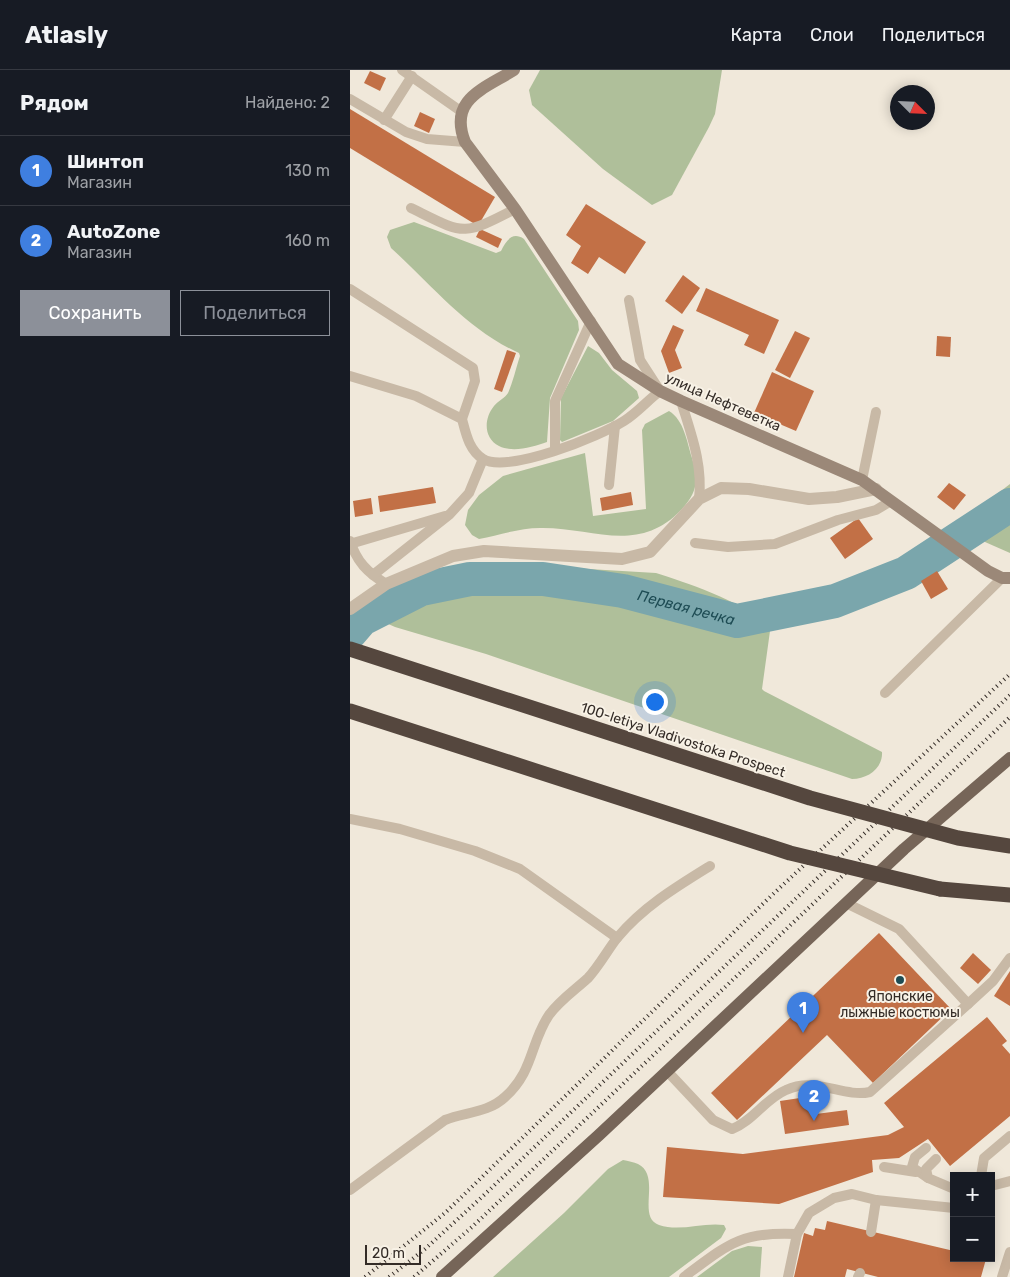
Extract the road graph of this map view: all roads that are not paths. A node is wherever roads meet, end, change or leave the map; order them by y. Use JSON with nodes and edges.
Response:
{"nodes":[{"id":1,"x":402,"y":70,"type":"edge"},
{"id":2,"x":514,"y":70,"type":"edge"},
{"id":3,"x":412,"y":76,"type":"junction"},
{"id":4,"x":350,"y":99,"type":"edge"},
{"id":5,"x":462,"y":112,"type":"junction"},
{"id":6,"x":384,"y":120,"type":"junction"},
{"id":7,"x":465,"y":142,"type":"junction"},
{"id":8,"x":411,"y":208,"type":"dead end"},
{"id":9,"x":515,"y":209,"type":"junction"},
{"id":10,"x":350,"y":289,"type":"edge"},
{"id":11,"x":629,"y":300,"type":"dead end"},
{"id":12,"x":591,"y":321,"type":"junction"},
{"id":13,"x":350,"y":376,"type":"edge"},
{"id":14,"x":660,"y":391,"type":"junction"},
{"id":15,"x":681,"y":401,"type":"junction"},
{"id":16,"x":876,"y":412,"type":"dead end"},
{"id":17,"x":462,"y":419,"type":"junction"},
{"id":18,"x":615,"y":426,"type":"junction"},
{"id":19,"x":555,"y":450,"type":"junction"},
{"id":20,"x":483,"y":458,"type":"junction"},
{"id":21,"x":862,"y":480,"type":"junction"},
{"id":22,"x":609,"y":485,"type":"dead end"},
{"id":23,"x":876,"y":489,"type":"junction"},
{"id":24,"x":699,"y":499,"type":"junction"},
{"id":25,"x":891,"y":501,"type":"junction"},
{"id":26,"x":450,"y":514,"type":"junction"},
{"id":27,"x":350,"y":543,"type":"edge"},
{"id":28,"x":695,"y":543,"type":"dead end"},
{"id":29,"x":373,"y":575,"type":"junction"},
{"id":30,"x":1006,"y":578,"type":"edge"},
{"id":31,"x":386,"y":584,"type":"junction"},
{"id":32,"x":350,"y":609,"type":"edge"},
{"id":33,"x":350,"y":649,"type":"edge"},
{"id":34,"x":885,"y":694,"type":"dead end"},
{"id":35,"x":350,"y":711,"type":"edge"},
{"id":36,"x":1010,"y":758,"type":"edge"},
{"id":37,"x":350,"y":819,"type":"edge"},
{"id":38,"x":1010,"y":846,"type":"edge"},
{"id":39,"x":710,"y":866,"type":"dead end"},
{"id":40,"x":1010,"y":895,"type":"edge"},
{"id":41,"x":846,"y":903,"type":"junction"},
{"id":42,"x":617,"y":938,"type":"junction"},
{"id":43,"x":1010,"y":958,"type":"edge"},
{"id":44,"x":968,"y":1004,"type":"junction"},
{"id":45,"x":667,"y":1070,"type":"junction"},
{"id":46,"x":1010,"y":1136,"type":"edge"},
{"id":47,"x":926,"y":1148,"type":"dead end"},
{"id":48,"x":936,"y":1159,"type":"dead end"},
{"id":49,"x":884,"y":1167,"type":"dead end"},
{"id":50,"x":916,"y":1172,"type":"junction"},
{"id":51,"x":982,"y":1172,"type":"edge"},
{"id":52,"x":928,"y":1178,"type":"junction"},
{"id":53,"x":1010,"y":1181,"type":"edge"},
{"id":54,"x":995,"y":1185,"type":"edge"},
{"id":55,"x":950,"y":1187,"type":"edge"},
{"id":56,"x":350,"y":1190,"type":"edge"},
{"id":57,"x":876,"y":1200,"type":"junction"},
{"id":58,"x":950,"y":1208,"type":"edge"},
{"id":59,"x":871,"y":1232,"type":"dead end"},
{"id":60,"x":797,"y":1234,"type":"junction"},
{"id":61,"x":1010,"y":1252,"type":"edge"},
{"id":62,"x":442,"y":1277,"type":"edge"},
{"id":63,"x":684,"y":1277,"type":"edge"},
{"id":64,"x":788,"y":1277,"type":"edge"},
{"id":65,"x":1002,"y":1277,"type":"edge"}],
"edges":[{"from":1,"to":3,"type":"lane"},
{"from":2,"to":5,"type":"street"},
{"from":3,"to":5,"type":"lane"},
{"from":3,"to":6,"type":"lane"},
{"from":4,"to":6,"type":"lane"},
{"from":5,"to":7,"type":"street","name":"улица Нефтеветка"},
{"from":6,"to":7,"type":"lane"},
{"from":7,"to":9,"type":"street","name":"улица Нефтеветка"},
{"from":8,"to":9,"type":"lane"},
{"from":9,"to":12,"type":"street","name":"улица Нефтеветка"},
{"from":10,"to":17,"type":"lane"},
{"from":11,"to":14,"type":"lane"},
{"from":12,"to":14,"type":"street","name":"улица Нефтеветка"},
{"from":12,"to":19,"type":"lane"},
{"from":13,"to":17,"type":"lane"},
{"from":14,"to":15,"type":"street","name":"улица Нефтеветка"},
{"from":14,"to":18,"type":"lane"},
{"from":15,"to":21,"type":"street","name":"улица Нефтеветка"},
{"from":15,"to":24,"type":"lane"},
{"from":16,"to":21,"type":"lane"},
{"from":17,"to":20,"type":"lane"},
{"from":18,"to":19,"type":"lane"},
{"from":18,"to":22,"type":"lane"},
{"from":19,"to":20,"type":"lane"},
{"from":20,"to":26,"type":"lane"},
{"from":21,"to":23,"type":"street","name":"улица Нефтеветка"},
{"from":23,"to":24,"type":"street"},
{"from":23,"to":25,"type":"street","name":"улица Нефтеветка"},
{"from":24,"to":31,"type":"street"},
{"from":25,"to":28,"type":"lane"},
{"from":25,"to":30,"type":"street","name":"улица Нефтеветка"},
{"from":26,"to":27,"type":"lane"},
{"from":26,"to":29,"type":"lane"},
{"from":27,"to":29,"type":"lane"},
{"from":29,"to":31,"type":"lane"},
{"from":30,"to":34,"type":"lane"},
{"from":31,"to":32,"type":"street"},
{"from":33,"to":38,"type":"highway","name":"100-letiya Vladivostoka Prospect","bridge":true},
{"from":35,"to":40,"type":"highway","bridge":true},
{"from":36,"to":41,"type":"main road"},
{"from":37,"to":42,"type":"lane"},
{"from":39,"to":42,"type":"lane"},
{"from":41,"to":44,"type":"lane"},
{"from":41,"to":45,"type":"main road"},
{"from":42,"to":56,"type":"lane"},
{"from":43,"to":44,"type":"lane"},
{"from":44,"to":45,"type":"lane"},
{"from":45,"to":62,"type":"main road"},
{"from":46,"to":51,"type":"lane"},
{"from":47,"to":50,"type":"lane"},
{"from":48,"to":52,"type":"lane"},
{"from":49,"to":50,"type":"lane"},
{"from":50,"to":52,"type":"lane"},
{"from":52,"to":55,"type":"lane"},
{"from":53,"to":54,"type":"lane"},
{"from":57,"to":58,"type":"lane"},
{"from":57,"to":59,"type":"lane"},
{"from":57,"to":60,"type":"lane"},
{"from":60,"to":63,"type":"lane"},
{"from":60,"to":64,"type":"lane"},
{"from":61,"to":65,"type":"lane"}]}
